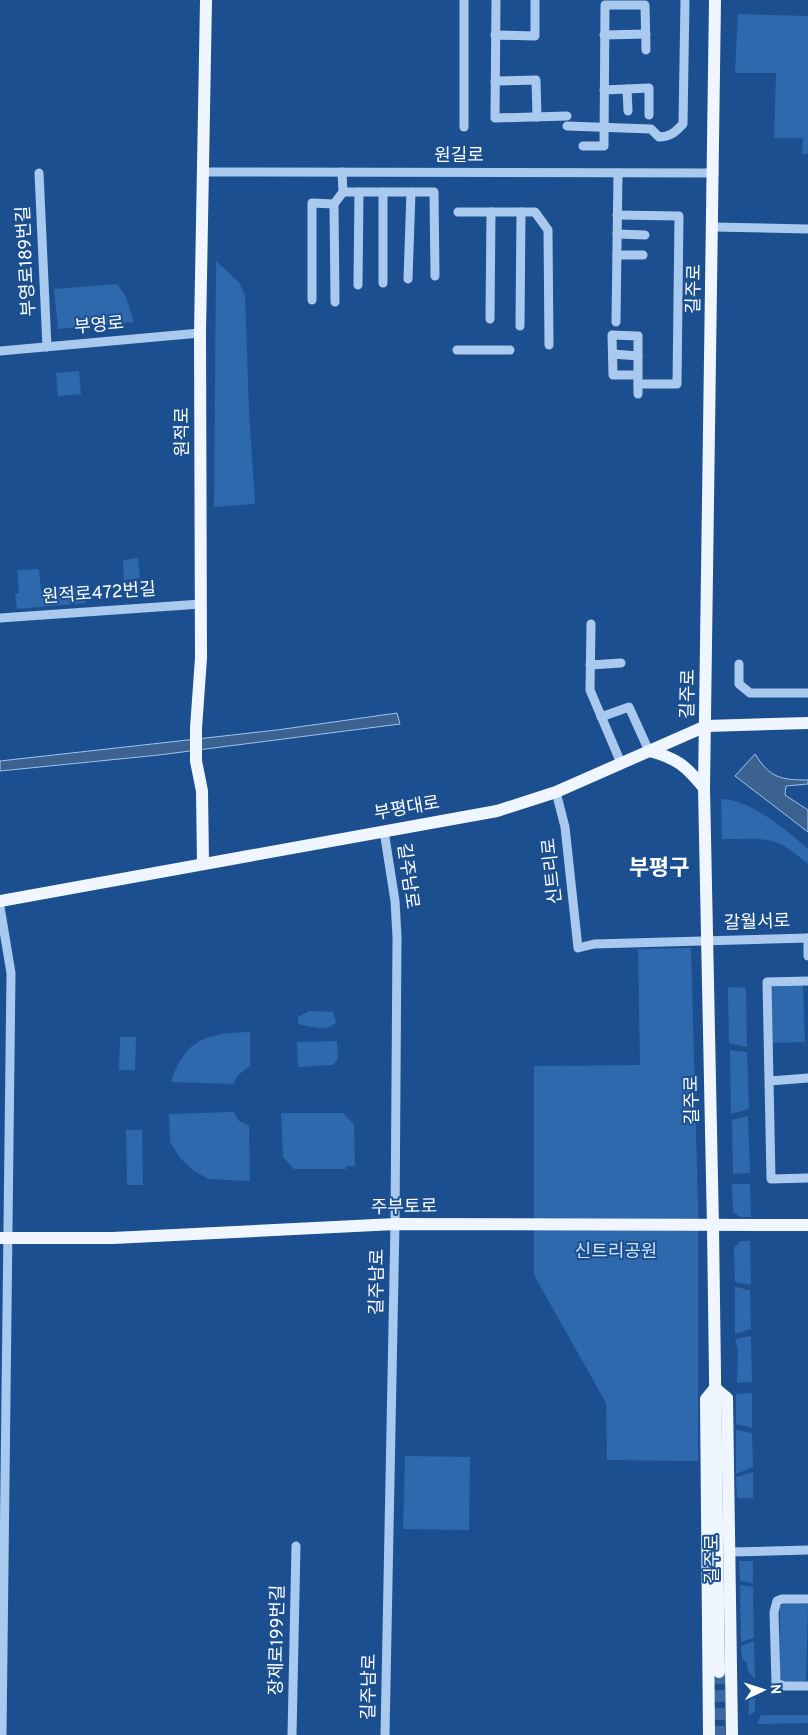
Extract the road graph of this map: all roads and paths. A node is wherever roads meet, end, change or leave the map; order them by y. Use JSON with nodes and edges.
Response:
{"nodes":[{"id":1,"x":206,"y":0,"type":"edge"},
{"id":2,"x":464,"y":0,"type":"edge"},
{"id":3,"x":496,"y":0,"type":"edge"},
{"id":4,"x":535,"y":0,"type":"edge"},
{"id":5,"x":685,"y":0,"type":"edge"},
{"id":6,"x":715,"y":0,"type":"edge"},
{"id":7,"x":646,"y":34,"type":"junction"},
{"id":8,"x":495,"y":35,"type":"junction"},
{"id":9,"x":604,"y":35,"type":"junction"},
{"id":10,"x":646,"y":50,"type":"dead end"},
{"id":11,"x":495,"y":81,"type":"junction"},
{"id":12,"x":627,"y":89,"type":"junction"},
{"id":13,"x":604,"y":90,"type":"junction"},
{"id":14,"x":628,"y":111,"type":"dead end"},
{"id":15,"x":650,"y":115,"type":"dead end"},
{"id":16,"x":567,"y":116,"type":"dead end"},
{"id":17,"x":537,"y":117,"type":"junction"},
{"id":18,"x":567,"y":126,"type":"dead end"},
{"id":19,"x":603,"y":126,"type":"junction"},
{"id":20,"x":464,"y":127,"type":"dead end"},
{"id":21,"x":584,"y":146,"type":"dead end"},
{"id":22,"x":203,"y":172,"type":"junction"},
{"id":23,"x":342,"y":172,"type":"junction"},
{"id":24,"x":39,"y":173,"type":"dead end"},
{"id":25,"x":618,"y":173,"type":"junction"},
{"id":26,"x":714,"y":173,"type":"junction"},
{"id":27,"x":343,"y":192,"type":"junction"},
{"id":28,"x":359,"y":192,"type":"junction"},
{"id":29,"x":383,"y":192,"type":"junction"},
{"id":30,"x":411,"y":192,"type":"junction"},
{"id":31,"x":334,"y":204,"type":"junction"},
{"id":32,"x":458,"y":212,"type":"dead end"},
{"id":33,"x":491,"y":212,"type":"junction"},
{"id":34,"x":521,"y":212,"type":"junction"},
{"id":35,"x":618,"y":215,"type":"junction"},
{"id":36,"x":713,"y":227,"type":"junction"},
{"id":37,"x":808,"y":229,"type":"edge"},
{"id":38,"x":617,"y":234,"type":"junction"},
{"id":39,"x":645,"y":235,"type":"dead end"},
{"id":40,"x":617,"y":255,"type":"junction"},
{"id":41,"x":643,"y":255,"type":"dead end"},
{"id":42,"x":435,"y":276,"type":"dead end"},
{"id":43,"x":408,"y":279,"type":"dead end"},
{"id":44,"x":383,"y":284,"type":"dead end"},
{"id":45,"x":358,"y":285,"type":"dead end"},
{"id":46,"x":312,"y":300,"type":"dead end"},
{"id":47,"x":334,"y":302,"type":"dead end"},
{"id":48,"x":490,"y":319,"type":"dead end"},
{"id":49,"x":616,"y":322,"type":"dead end"},
{"id":50,"x":520,"y":326,"type":"dead end"},
{"id":51,"x":200,"y":333,"type":"junction"},
{"id":52,"x":549,"y":345,"type":"dead end"},
{"id":53,"x":47,"y":347,"type":"junction"},
{"id":54,"x":457,"y":350,"type":"dead end"},
{"id":55,"x":510,"y":350,"type":"dead end"},
{"id":56,"x":0,"y":351,"type":"edge"},
{"id":57,"x":613,"y":354,"type":"junction"},
{"id":58,"x":638,"y":356,"type":"junction"},
{"id":59,"x":638,"y":379,"type":"junction"},
{"id":60,"x":638,"y":394,"type":"dead end"},
{"id":61,"x":201,"y":604,"type":"junction"},
{"id":62,"x":0,"y":618,"type":"edge"},
{"id":63,"x":591,"y":624,"type":"dead end"},
{"id":64,"x":621,"y":663,"type":"dead end"},
{"id":65,"x":739,"y":664,"type":"dead end"},
{"id":66,"x":590,"y":665,"type":"junction"},
{"id":67,"x":808,"y":692,"type":"edge"},
{"id":68,"x":601,"y":718,"type":"junction"},
{"id":69,"x":808,"y":723,"type":"edge"},
{"id":70,"x":706,"y":726,"type":"junction"},
{"id":71,"x":649,"y":751,"type":"junction"},
{"id":72,"x":622,"y":764,"type":"junction"},
{"id":73,"x":704,"y":788,"type":"junction"},
{"id":74,"x":556,"y":792,"type":"junction"},
{"id":75,"x":384,"y":831,"type":"junction"},
{"id":76,"x":203,"y":863,"type":"junction"},
{"id":77,"x":0,"y":901,"type":"edge"},
{"id":78,"x":0,"y":907,"type":"edge"},
{"id":79,"x":808,"y":938,"type":"edge"},
{"id":80,"x":706,"y":941,"type":"junction"},
{"id":81,"x":578,"y":948,"type":"joint"},
{"id":82,"x":808,"y":956,"type":"edge"},
{"id":83,"x":808,"y":980,"type":"edge"},
{"id":84,"x":808,"y":1078,"type":"edge"},
{"id":85,"x":770,"y":1081,"type":"junction"},
{"id":86,"x":808,"y":1178,"type":"edge"},
{"id":87,"x":395,"y":1224,"type":"junction"},
{"id":88,"x":808,"y":1226,"type":"edge"},
{"id":89,"x":713,"y":1227,"type":"junction"},
{"id":90,"x":4,"y":1238,"type":"edge"},
{"id":91,"x":715,"y":1388,"type":"junction"},
{"id":92,"x":296,"y":1546,"type":"dead end"},
{"id":93,"x":808,"y":1550,"type":"edge"},
{"id":94,"x":731,"y":1552,"type":"junction"},
{"id":95,"x":808,"y":1599,"type":"edge"},
{"id":96,"x":719,"y":1675,"type":"junction"},
{"id":97,"x":808,"y":1686,"type":"edge"},
{"id":98,"x":2,"y":1735,"type":"edge"},
{"id":99,"x":292,"y":1735,"type":"edge"},
{"id":100,"x":385,"y":1735,"type":"edge"},
{"id":101,"x":709,"y":1735,"type":"edge"},
{"id":102,"x":732,"y":1735,"type":"edge"}],
"edges":[{"from":1,"to":22,"type":"main road","name":"원적로"},
{"from":2,"to":20,"type":"street"},
{"from":3,"to":8,"type":"street"},
{"from":4,"to":8,"type":"street"},
{"from":5,"to":19,"type":"street"},
{"from":6,"to":26,"type":"main road","name":"길주로"},
{"from":7,"to":9,"type":"street"},
{"from":7,"to":9,"type":"street"},
{"from":7,"to":10,"type":"street"},
{"from":8,"to":11,"type":"street"},
{"from":9,"to":13,"type":"street"},
{"from":11,"to":17,"type":"street"},
{"from":11,"to":17,"type":"street"},
{"from":12,"to":13,"type":"street"},
{"from":12,"to":14,"type":"street"},
{"from":12,"to":15,"type":"street"},
{"from":13,"to":19,"type":"street"},
{"from":16,"to":17,"type":"street"},
{"from":18,"to":19,"type":"street"},
{"from":19,"to":21,"type":"street"},
{"from":22,"to":23,"type":"street","name":"원길로"},
{"from":22,"to":51,"type":"main road","name":"원적로"},
{"from":23,"to":25,"type":"street","name":"원길로"},
{"from":23,"to":27,"type":"street"},
{"from":24,"to":53,"type":"street","name":"부영로189번길"},
{"from":25,"to":26,"type":"street","name":"원길로"},
{"from":25,"to":35,"type":"street"},
{"from":26,"to":36,"type":"main road","name":"길주로"},
{"from":27,"to":28,"type":"street"},
{"from":27,"to":31,"type":"street"},
{"from":28,"to":29,"type":"street"},
{"from":28,"to":45,"type":"street"},
{"from":29,"to":30,"type":"street"},
{"from":29,"to":44,"type":"street"},
{"from":30,"to":42,"type":"street"},
{"from":30,"to":43,"type":"street"},
{"from":31,"to":46,"type":"street"},
{"from":31,"to":47,"type":"street"},
{"from":32,"to":33,"type":"street"},
{"from":33,"to":34,"type":"street"},
{"from":33,"to":48,"type":"street"},
{"from":34,"to":50,"type":"street"},
{"from":34,"to":52,"type":"street"},
{"from":35,"to":38,"type":"street"},
{"from":35,"to":59,"type":"street"},
{"from":36,"to":37,"type":"street"},
{"from":36,"to":70,"type":"main road","name":"길주로"},
{"from":38,"to":39,"type":"street"},
{"from":38,"to":40,"type":"street"},
{"from":40,"to":41,"type":"street"},
{"from":40,"to":49,"type":"street"},
{"from":51,"to":53,"type":"street","name":"부영로"},
{"from":51,"to":61,"type":"main road","name":"원적로"},
{"from":53,"to":56,"type":"street","name":"부영로"},
{"from":54,"to":55,"type":"street"},
{"from":57,"to":58,"type":"street"},
{"from":57,"to":58,"type":"street"},
{"from":57,"to":59,"type":"street"},
{"from":58,"to":59,"type":"street"},
{"from":59,"to":60,"type":"street"},
{"from":61,"to":62,"type":"street","name":"원적로472번길"},
{"from":61,"to":76,"type":"main road","name":"원적로"},
{"from":63,"to":66,"type":"street"},
{"from":64,"to":66,"type":"street"},
{"from":65,"to":67,"type":"street"},
{"from":66,"to":68,"type":"street"},
{"from":68,"to":71,"type":"street"},
{"from":68,"to":72,"type":"street"},
{"from":69,"to":70,"type":"main road","name":"부평대로"},
{"from":70,"to":71,"type":"main road","name":"부평대로"},
{"from":70,"to":73,"type":"main road","name":"길주로"},
{"from":71,"to":72,"type":"main road","name":"부평대로"},
{"from":71,"to":73,"type":"main road"},
{"from":72,"to":74,"type":"main road","name":"부평대로"},
{"from":73,"to":80,"type":"main road","name":"길주로"},
{"from":74,"to":75,"type":"main road","name":"부평대로"},
{"from":74,"to":81,"type":"street","name":"신트리로"},
{"from":75,"to":76,"type":"main road","name":"부평대로"},
{"from":75,"to":87,"type":"street","name":"길주남로"},
{"from":76,"to":77,"type":"main road","name":"부평대로"},
{"from":78,"to":90,"type":"street"},
{"from":79,"to":80,"type":"street","name":"갈월서로"},
{"from":79,"to":82,"type":"street"},
{"from":80,"to":81,"type":"street","name":"갈월서로"},
{"from":80,"to":89,"type":"main road","name":"길주로"},
{"from":83,"to":85,"type":"street"},
{"from":84,"to":85,"type":"street"},
{"from":85,"to":86,"type":"street"},
{"from":87,"to":89,"type":"main road","name":"주부토로"},
{"from":87,"to":90,"type":"main road","name":"주부토로"},
{"from":87,"to":100,"type":"street","name":"길주남로"},
{"from":88,"to":89,"type":"main road","name":"주부토로"},
{"from":89,"to":91,"type":"main road","name":"길주로"},
{"from":90,"to":98,"type":"street"},
{"from":91,"to":94,"type":"main road","name":"길주로"},
{"from":91,"to":96,"type":"main road","name":"길주로"},
{"from":92,"to":99,"type":"street","name":"장제로199번길"},
{"from":93,"to":94,"type":"street"},
{"from":94,"to":96,"type":"main road","name":"길주로"},
{"from":95,"to":97,"type":"street"},
{"from":96,"to":101,"type":"main road","name":"길주로"},
{"from":96,"to":102,"type":"main road","name":"길주로"}]}
